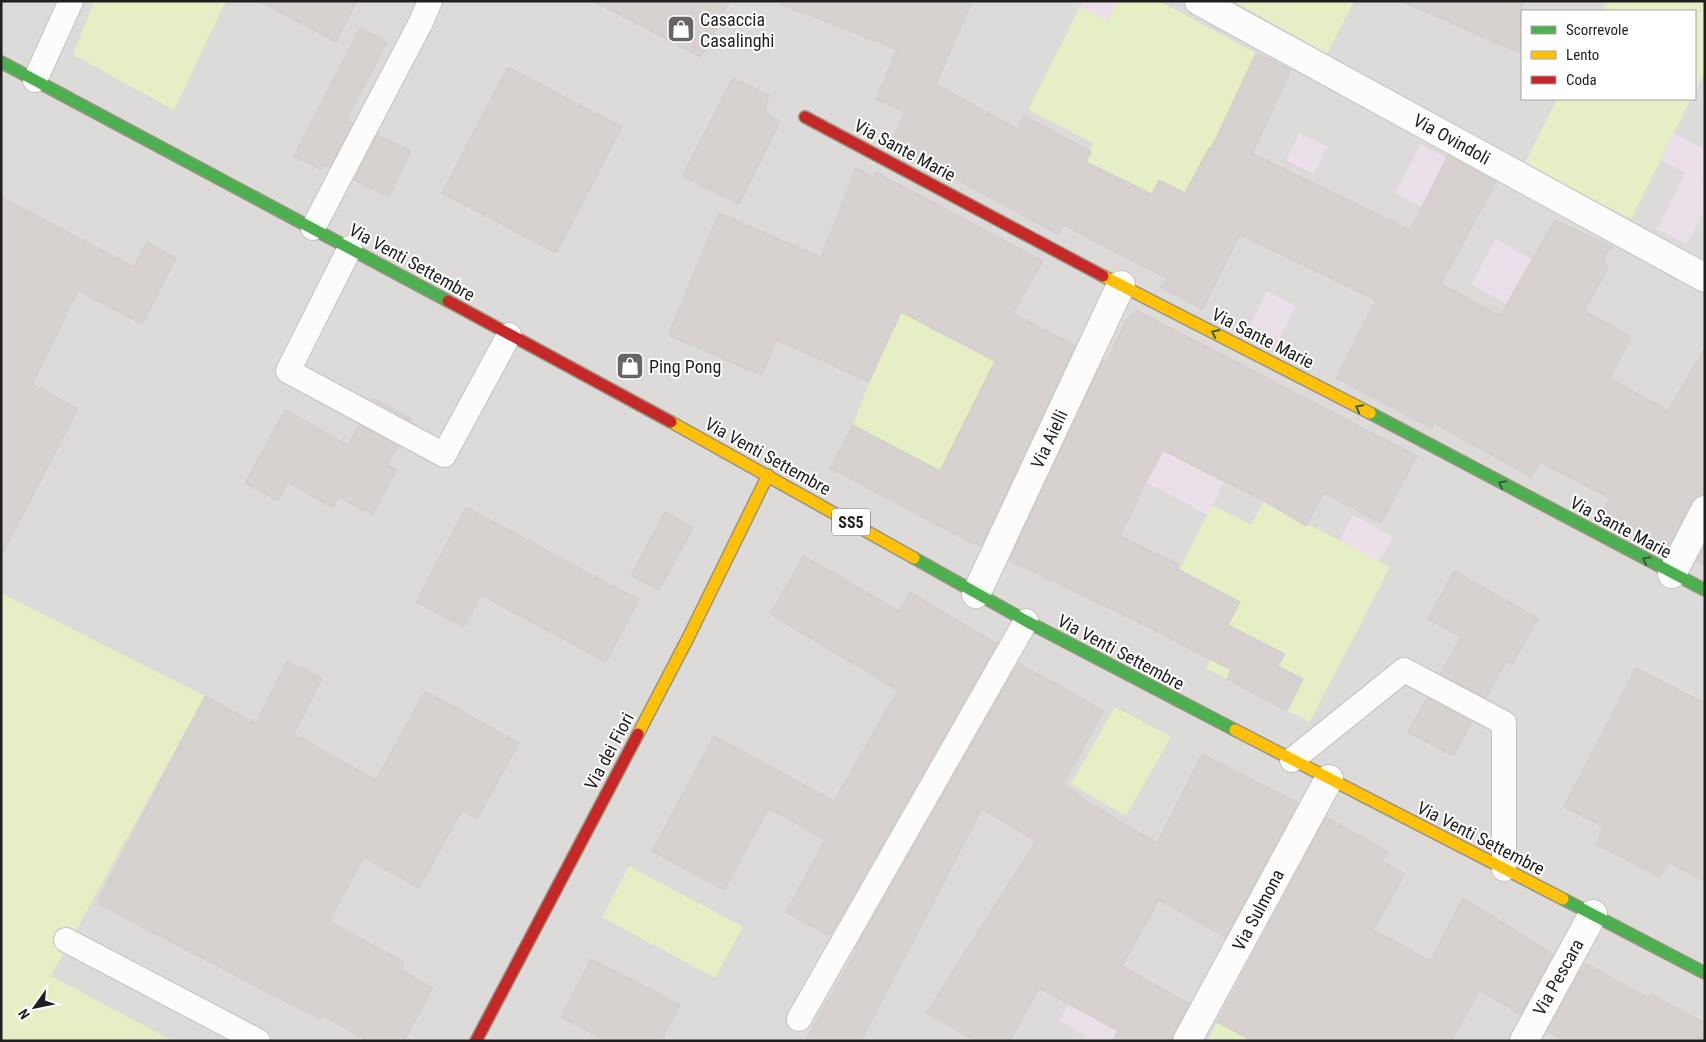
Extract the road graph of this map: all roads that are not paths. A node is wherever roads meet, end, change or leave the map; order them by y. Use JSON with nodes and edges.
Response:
{"nodes":[{"id":1,"x":70,"y":1,"type":"edge"},
{"id":2,"x":430,"y":1,"type":"edge"},
{"id":3,"x":1199,"y":1,"type":"edge"},
{"id":4,"x":1,"y":62,"type":"edge"},
{"id":5,"x":35,"y":80,"type":"junction"},
{"id":6,"x":805,"y":117,"type":"dead end"},
{"id":7,"x":313,"y":228,"type":"junction"},
{"id":8,"x":350,"y":248,"type":"junction"},
{"id":9,"x":1705,"y":278,"type":"edge"},
{"id":10,"x":1121,"y":285,"type":"junction"},
{"id":11,"x":509,"y":335,"type":"junction"},
{"id":12,"x":768,"y":475,"type":"junction"},
{"id":13,"x":1705,"y":510,"type":"edge"},
{"id":14,"x":1672,"y":574,"type":"junction"},
{"id":15,"x":1705,"y":590,"type":"edge"},
{"id":16,"x":976,"y":594,"type":"junction"},
{"id":17,"x":1026,"y":622,"type":"junction"},
{"id":18,"x":1292,"y":760,"type":"junction"},
{"id":19,"x":1328,"y":779,"type":"junction"},
{"id":20,"x":1504,"y":869,"type":"junction"},
{"id":21,"x":1593,"y":914,"type":"junction"},
{"id":22,"x":66,"y":940,"type":"dead end"},
{"id":23,"x":1705,"y":974,"type":"edge"},
{"id":24,"x":799,"y":1019,"type":"dead end"},
{"id":25,"x":258,"y":1041,"type":"edge"},
{"id":26,"x":476,"y":1041,"type":"edge"},
{"id":27,"x":1188,"y":1041,"type":"edge"},
{"id":28,"x":1524,"y":1041,"type":"edge"}],
"edges":[{"from":1,"to":5,"type":"lane"},
{"from":2,"to":7,"type":"lane"},
{"from":3,"to":9,"type":"street","name":"Via Ovindoli"},
{"from":4,"to":5,"type":"main road","name":"Via Venti Settembre","number":"SS5"},
{"from":5,"to":7,"type":"main road","name":"Via Venti Settembre","number":"SS5"},
{"from":6,"to":10,"type":"main road","name":"Via Sante Marie"},
{"from":7,"to":8,"type":"main road","name":"Via Venti Settembre","number":"SS5"},
{"from":8,"to":11,"type":"main road","name":"Via Venti Settembre","number":"SS5"},
{"from":8,"to":11,"type":"lane"},
{"from":14,"to":10,"type":"main road","name":"Via Sante Marie","one_way":true},
{"from":10,"to":16,"type":"street","name":"Via Aielli"},
{"from":11,"to":12,"type":"main road","name":"Via Venti Settembre","number":"SS5"},
{"from":12,"to":16,"type":"main road","name":"Via Venti Settembre","number":"SS5"},
{"from":12,"to":26,"type":"main road","name":"Via dei Fiori"},
{"from":13,"to":14,"type":"street"},
{"from":14,"to":15,"type":"main road","name":"Via Sante Marie"},
{"from":16,"to":17,"type":"main road","name":"Via Venti Settembre","number":"SS5"},
{"from":17,"to":18,"type":"main road","name":"Via Venti Settembre","number":"SS5"},
{"from":17,"to":24,"type":"lane"},
{"from":18,"to":19,"type":"main road","name":"Via Venti Settembre","number":"SS5"},
{"from":18,"to":20,"type":"lane"},
{"from":19,"to":20,"type":"main road","name":"Via Venti Settembre","number":"SS5"},
{"from":19,"to":27,"type":"street","name":"Via Sulmona"},
{"from":20,"to":21,"type":"main road","name":"Via Venti Settembre","number":"SS5"},
{"from":21,"to":23,"type":"main road","name":"Via Venti Settembre","number":"SS5"},
{"from":21,"to":28,"type":"street","name":"Via Pescara"},
{"from":22,"to":25,"type":"lane"}]}
